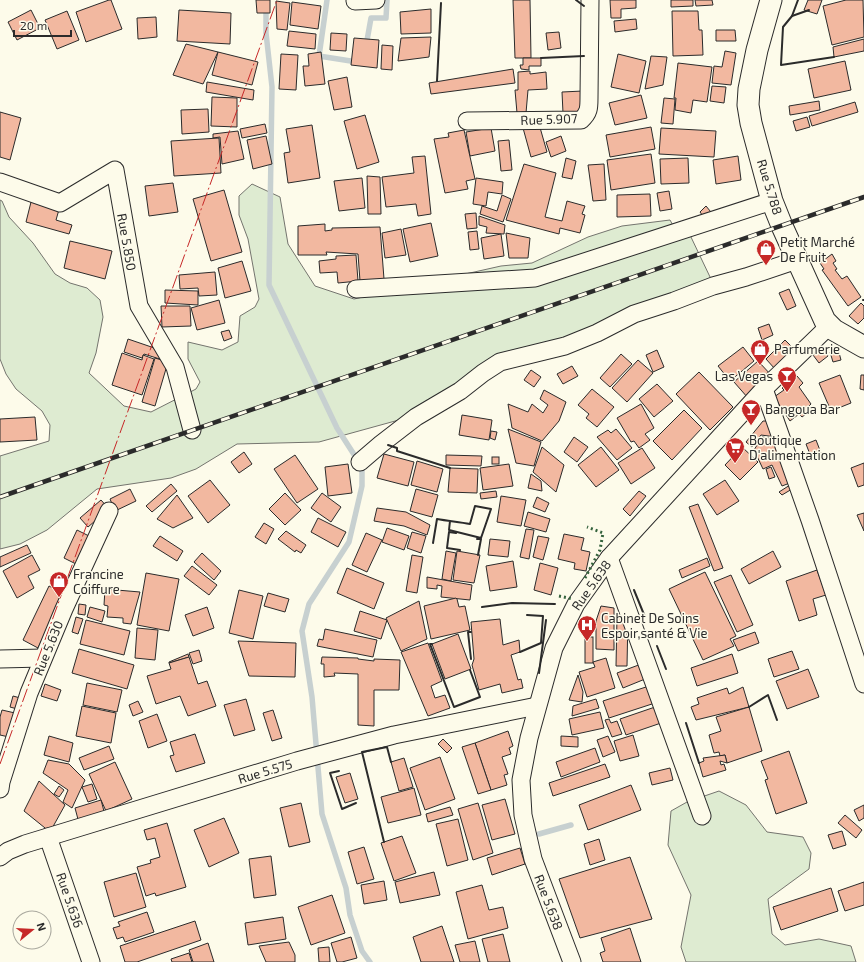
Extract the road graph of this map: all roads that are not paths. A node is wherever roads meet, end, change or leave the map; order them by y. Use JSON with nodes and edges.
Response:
{"nodes":[{"id":1,"x":376,"y":0,"type":"edge"},
{"id":2,"x":590,"y":0,"type":"edge"},
{"id":3,"x":771,"y":0,"type":"edge"},
{"id":4,"x":355,"y":1,"type":"dead end"},
{"id":5,"x":467,"y":121,"type":"dead end"},
{"id":6,"x":0,"y":182,"type":"edge"},
{"id":7,"x":772,"y":201,"type":"junction"},
{"id":8,"x":797,"y":260,"type":"junction"},
{"id":9,"x":356,"y":289,"type":"dead end"},
{"id":10,"x":829,"y":326,"type":"junction"},
{"id":11,"x":864,"y":347,"type":"edge"},
{"id":12,"x":764,"y":389,"type":"junction"},
{"id":13,"x":192,"y":430,"type":"dead end"},
{"id":14,"x":360,"y":462,"type":"dead end"},
{"id":15,"x":109,"y":511,"type":"dead end"},
{"id":16,"x":609,"y":558,"type":"junction"},
{"id":17,"x":43,"y":658,"type":"junction"},
{"id":18,"x":0,"y":659,"type":"edge"},
{"id":19,"x":864,"y":684,"type":"edge"},
{"id":20,"x":537,"y":706,"type":"junction"},
{"id":21,"x":0,"y":789,"type":"edge"},
{"id":22,"x":702,"y":816,"type":"dead end"},
{"id":23,"x":48,"y":837,"type":"junction"},
{"id":24,"x":0,"y":857,"type":"edge"},
{"id":25,"x":91,"y":962,"type":"edge"},
{"id":26,"x":572,"y":962,"type":"edge"}],
"edges":[{"from":1,"to":4,"type":"street"},
{"from":2,"to":5,"type":"street","name":"Rue 5.907"},
{"from":3,"to":7,"type":"street","name":"Rue 5.788"},
{"from":6,"to":13,"type":"street","name":"Rue 5.850"},
{"from":7,"to":8,"type":"street","name":"Rue 5.788"},
{"from":7,"to":9,"type":"street"},
{"from":8,"to":10,"type":"street","name":"Rue 5.788"},
{"from":8,"to":14,"type":"street"},
{"from":10,"to":11,"type":"street","name":"Rue 5.788"},
{"from":10,"to":12,"type":"street","name":"Rue 5.638"},
{"from":12,"to":16,"type":"street","name":"Rue 5.638"},
{"from":12,"to":19,"type":"street"},
{"from":15,"to":17,"type":"street","name":"Rue 5.630"},
{"from":16,"to":20,"type":"street","name":"Rue 5.638"},
{"from":16,"to":22,"type":"street"},
{"from":17,"to":18,"type":"street"},
{"from":17,"to":21,"type":"street","name":"Rue 5.630"},
{"from":20,"to":23,"type":"street","name":"Rue 5.575"},
{"from":20,"to":26,"type":"street","name":"Rue 5.638"},
{"from":23,"to":24,"type":"street","name":"Rue 5.575"},
{"from":23,"to":25,"type":"street","name":"Rue 5.636"}]}
